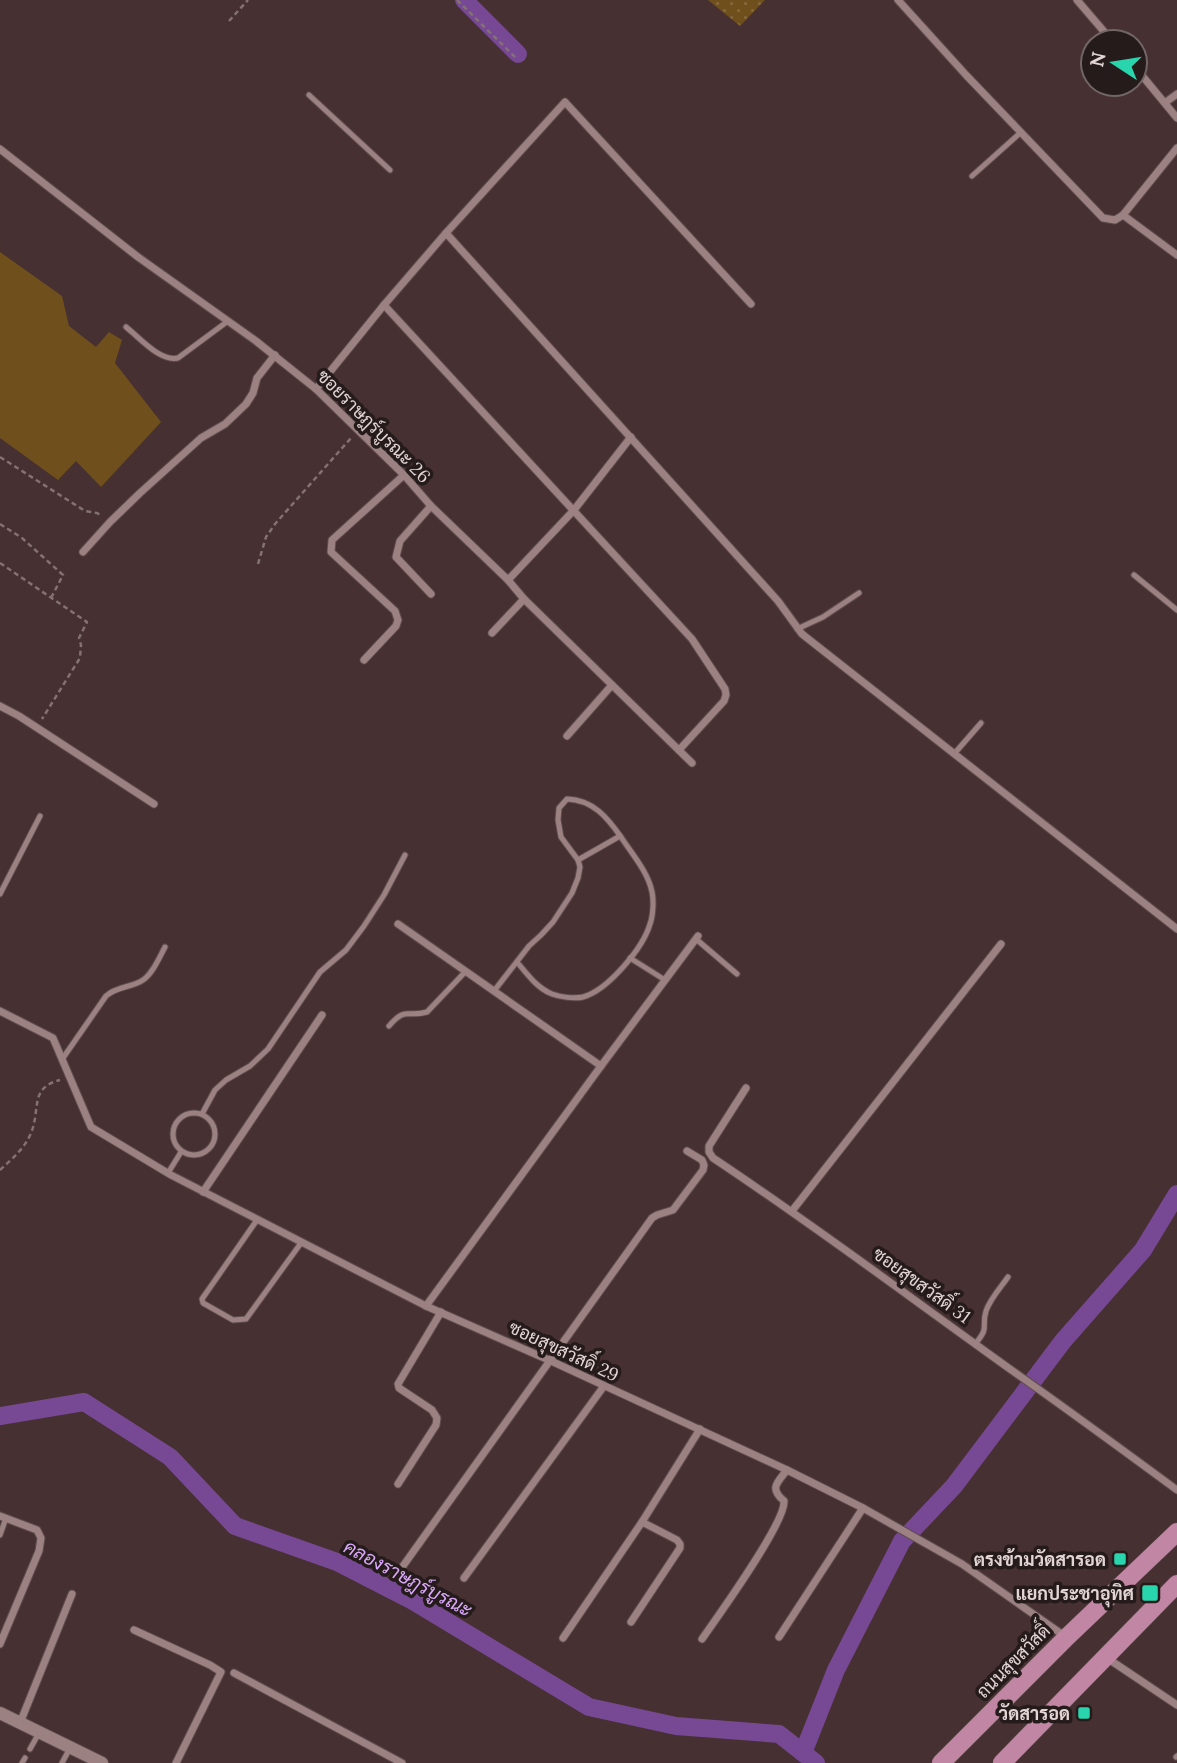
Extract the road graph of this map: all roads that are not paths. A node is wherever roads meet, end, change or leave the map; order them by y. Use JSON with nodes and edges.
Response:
{"nodes":[{"id":1,"x":898,"y":0,"type":"edge"},
{"id":2,"x":1077,"y":0,"type":"edge"},
{"id":3,"x":1101,"y":28,"type":"edge"},
{"id":4,"x":1149,"y":83,"type":"edge"},
{"id":5,"x":1177,"y":93,"type":"edge"},
{"id":6,"x":309,"y":95,"type":"dead end"},
{"id":7,"x":1166,"y":102,"type":"junction"},
{"id":8,"x":1177,"y":118,"type":"edge"},
{"id":9,"x":1020,"y":133,"type":"junction"},
{"id":10,"x":1177,"y":148,"type":"edge"},
{"id":11,"x":0,"y":149,"type":"edge"},
{"id":12,"x":390,"y":170,"type":"dead end"},
{"id":13,"x":972,"y":176,"type":"dead end"},
{"id":14,"x":1123,"y":215,"type":"junction"},
{"id":15,"x":446,"y":233,"type":"junction"},
{"id":16,"x":1177,"y":255,"type":"edge"},
{"id":17,"x":751,"y":304,"type":"dead end"},
{"id":18,"x":384,"y":305,"type":"junction"},
{"id":19,"x":228,"y":321,"type":"junction"},
{"id":20,"x":126,"y":327,"type":"dead end"},
{"id":21,"x":275,"y":355,"type":"junction"},
{"id":22,"x":316,"y":389,"type":"junction"},
{"id":23,"x":631,"y":437,"type":"junction"},
{"id":24,"x":404,"y":475,"type":"junction"},
{"id":25,"x":431,"y":506,"type":"junction"},
{"id":26,"x":574,"y":510,"type":"junction"},
{"id":27,"x":83,"y":552,"type":"dead end"},
{"id":28,"x":1134,"y":575,"type":"dead end"},
{"id":29,"x":508,"y":580,"type":"junction"},
{"id":30,"x":859,"y":593,"type":"dead end"},
{"id":31,"x":431,"y":594,"type":"dead end"},
{"id":32,"x":524,"y":599,"type":"junction"},
{"id":33,"x":1177,"y":610,"type":"edge"},
{"id":34,"x":797,"y":629,"type":"junction"},
{"id":35,"x":492,"y":633,"type":"dead end"},
{"id":36,"x":363,"y":660,"type":"dead end"},
{"id":37,"x":612,"y":685,"type":"junction"},
{"id":38,"x":0,"y":706,"type":"edge"},
{"id":39,"x":981,"y":723,"type":"dead end"},
{"id":40,"x":566,"y":736,"type":"dead end"},
{"id":41,"x":679,"y":750,"type":"junction"},
{"id":42,"x":954,"y":754,"type":"junction"},
{"id":43,"x":692,"y":763,"type":"dead end"},
{"id":44,"x":155,"y":804,"type":"dead end"},
{"id":45,"x":40,"y":816,"type":"dead end"},
{"id":46,"x":620,"y":836,"type":"junction"},
{"id":47,"x":405,"y":855,"type":"dead end"},
{"id":48,"x":578,"y":860,"type":"junction"},
{"id":49,"x":0,"y":894,"type":"edge"},
{"id":50,"x":398,"y":923,"type":"dead end"},
{"id":51,"x":1177,"y":929,"type":"edge"},
{"id":52,"x":697,"y":937,"type":"joint"},
{"id":53,"x":1001,"y":944,"type":"dead end"},
{"id":54,"x":165,"y":947,"type":"dead end"},
{"id":55,"x":630,"y":958,"type":"junction"},
{"id":56,"x":517,"y":962,"type":"junction"},
{"id":57,"x":466,"y":971,"type":"junction"},
{"id":58,"x":737,"y":974,"type":"dead end"},
{"id":59,"x":665,"y":980,"type":"junction"},
{"id":60,"x":494,"y":991,"type":"junction"},
{"id":61,"x":0,"y":1011,"type":"edge"},
{"id":62,"x":322,"y":1015,"type":"dead end"},
{"id":63,"x":389,"y":1026,"type":"dead end"},
{"id":64,"x":62,"y":1058,"type":"junction"},
{"id":65,"x":601,"y":1066,"type":"junction"},
{"id":66,"x":746,"y":1088,"type":"dead end"},
{"id":67,"x":202,"y":1114,"type":"junction"},
{"id":68,"x":687,"y":1151,"type":"dead end"},
{"id":69,"x":181,"y":1152,"type":"junction"},
{"id":70,"x":168,"y":1173,"type":"junction"},
{"id":71,"x":203,"y":1192,"type":"junction"},
{"id":72,"x":793,"y":1211,"type":"junction"},
{"id":73,"x":257,"y":1220,"type":"junction"},
{"id":74,"x":302,"y":1243,"type":"junction"},
{"id":75,"x":1008,"y":1277,"type":"dead end"},
{"id":76,"x":426,"y":1306,"type":"junction"},
{"id":77,"x":441,"y":1312,"type":"junction"},
{"id":78,"x":976,"y":1343,"type":"junction"},
{"id":79,"x":551,"y":1361,"type":"junction"},
{"id":80,"x":604,"y":1386,"type":"junction"},
{"id":81,"x":700,"y":1429,"type":"junction"},
{"id":82,"x":787,"y":1469,"type":"junction"},
{"id":83,"x":398,"y":1484,"type":"dead end"},
{"id":84,"x":1177,"y":1490,"type":"edge"},
{"id":85,"x":863,"y":1508,"type":"junction"},
{"id":86,"x":3,"y":1517,"type":"edge"},
{"id":87,"x":642,"y":1522,"type":"junction"},
{"id":88,"x":1177,"y":1532,"type":"edge"},
{"id":89,"x":0,"y":1535,"type":"edge"},
{"id":90,"x":403,"y":1566,"type":"dead end"},
{"id":91,"x":464,"y":1578,"type":"dead end"},
{"id":92,"x":1177,"y":1584,"type":"edge"},
{"id":93,"x":72,"y":1594,"type":"dead end"},
{"id":94,"x":631,"y":1622,"type":"dead end"},
{"id":95,"x":134,"y":1630,"type":"dead end"},
{"id":96,"x":779,"y":1637,"type":"dead end"},
{"id":97,"x":1067,"y":1637,"type":"junction"},
{"id":98,"x":563,"y":1638,"type":"dead end"},
{"id":99,"x":702,"y":1639,"type":"dead end"},
{"id":100,"x":0,"y":1644,"type":"edge"},
{"id":101,"x":1106,"y":1657,"type":"junction"},
{"id":102,"x":234,"y":1673,"type":"dead end"},
{"id":103,"x":1176,"y":1704,"type":"edge"},
{"id":104,"x":0,"y":1713,"type":"edge"},
{"id":105,"x":20,"y":1723,"type":"junction"},
{"id":106,"x":39,"y":1732,"type":"junction"},
{"id":107,"x":70,"y":1748,"type":"junction"},
{"id":108,"x":30,"y":1749,"type":"dead end"},
{"id":109,"x":1010,"y":1758,"type":"edge"},
{"id":110,"x":62,"y":1763,"type":"edge"},
{"id":111,"x":102,"y":1763,"type":"edge"},
{"id":112,"x":176,"y":1763,"type":"edge"},
{"id":113,"x":402,"y":1763,"type":"edge"},
{"id":114,"x":941,"y":1763,"type":"edge"}],
"edges":[{"from":1,"to":9,"type":"street"},
{"from":2,"to":3,"type":"street"},
{"from":4,"to":7,"type":"street"},
{"from":5,"to":7,"type":"street"},
{"from":6,"to":12,"type":"lane"},
{"from":7,"to":8,"type":"street"},
{"from":9,"to":13,"type":"lane"},
{"from":9,"to":14,"type":"street"},
{"from":10,"to":14,"type":"street"},
{"from":11,"to":19,"type":"street","name":"ซอยราษฎร์บูรณะ 26"},
{"from":14,"to":16,"type":"street"},
{"from":15,"to":17,"type":"street"},
{"from":15,"to":18,"type":"street"},
{"from":15,"to":23,"type":"street"},
{"from":18,"to":22,"type":"street"},
{"from":18,"to":26,"type":"street"},
{"from":19,"to":20,"type":"lane"},
{"from":19,"to":21,"type":"street","name":"ซอยราษฎร์บูรณะ 26"},
{"from":21,"to":22,"type":"street","name":"ซอยราษฎร์บูรณะ 26"},
{"from":21,"to":27,"type":"street"},
{"from":22,"to":24,"type":"street","name":"ซอยราษฎร์บูรณะ 26"},
{"from":23,"to":26,"type":"street"},
{"from":23,"to":34,"type":"street"},
{"from":24,"to":25,"type":"street","name":"ซอยราษฎร์บูรณะ 26"},
{"from":24,"to":36,"type":"street"},
{"from":25,"to":29,"type":"street","name":"ซอยราษฎร์บูรณะ 26"},
{"from":25,"to":31,"type":"street"},
{"from":26,"to":29,"type":"street"},
{"from":26,"to":41,"type":"street"},
{"from":28,"to":33,"type":"lane"},
{"from":29,"to":32,"type":"street","name":"ซอยราษฎร์บูรณะ 26"},
{"from":30,"to":34,"type":"lane"},
{"from":32,"to":35,"type":"street"},
{"from":32,"to":37,"type":"street","name":"ซอยราษฎร์บูรณะ 26"},
{"from":34,"to":42,"type":"street"},
{"from":37,"to":40,"type":"street"},
{"from":37,"to":41,"type":"street","name":"ซอยราษฎร์บูรณะ 26"},
{"from":38,"to":44,"type":"street"},
{"from":39,"to":42,"type":"lane"},
{"from":41,"to":43,"type":"street","name":"ซอยราษฎร์บูรณะ 26"},
{"from":42,"to":51,"type":"street"},
{"from":45,"to":49,"type":"lane"},
{"from":46,"to":48,"type":"lane"},
{"from":46,"to":48,"type":"lane"},
{"from":46,"to":55,"type":"lane"},
{"from":47,"to":67,"type":"lane"},
{"from":48,"to":56,"type":"lane"},
{"from":50,"to":57,"type":"street"},
{"from":52,"to":58,"type":"lane"},
{"from":52,"to":59,"type":"street"},
{"from":53,"to":72,"type":"street"},
{"from":54,"to":64,"type":"lane"},
{"from":55,"to":56,"type":"lane"},
{"from":55,"to":59,"type":"lane"},
{"from":56,"to":60,"type":"lane"},
{"from":57,"to":60,"type":"street"},
{"from":57,"to":63,"type":"lane"},
{"from":59,"to":65,"type":"street"},
{"from":60,"to":65,"type":"street"},
{"from":61,"to":64,"type":"street","name":"ซอยสุขสวัสดิ์ 29"},
{"from":62,"to":71,"type":"street"},
{"from":64,"to":70,"type":"street","name":"ซอยสุขสวัสดิ์ 29"},
{"from":65,"to":76,"type":"street"},
{"from":66,"to":72,"type":"street","name":"ซอยสุขสวัสดิ์ 31"},
{"from":67,"to":69,"type":"lane"},
{"from":67,"to":69,"type":"lane"},
{"from":68,"to":79,"type":"street"},
{"from":69,"to":70,"type":"lane"},
{"from":70,"to":71,"type":"street","name":"ซอยสุขสวัสดิ์ 29"},
{"from":71,"to":73,"type":"street","name":"ซอยสุขสวัสดิ์ 29"},
{"from":72,"to":78,"type":"street","name":"ซอยสุขสวัสดิ์ 31"},
{"from":73,"to":74,"type":"street","name":"ซอยสุขสวัสดิ์ 29"},
{"from":73,"to":74,"type":"lane"},
{"from":74,"to":76,"type":"street","name":"ซอยสุขสวัสดิ์ 29"},
{"from":75,"to":78,"type":"lane"},
{"from":76,"to":77,"type":"street","name":"ซอยสุขสวัสดิ์ 29"},
{"from":77,"to":79,"type":"street","name":"ซอยสุขสวัสดิ์ 29"},
{"from":77,"to":83,"type":"street"},
{"from":78,"to":84,"type":"street","name":"ซอยสุขสวัสดิ์ 31"},
{"from":79,"to":80,"type":"street","name":"ซอยสุขสวัสดิ์ 29"},
{"from":79,"to":90,"type":"street"},
{"from":80,"to":81,"type":"street","name":"ซอยสุขสวัสดิ์ 29"},
{"from":80,"to":91,"type":"street"},
{"from":81,"to":82,"type":"street","name":"ซอยสุขสวัสดิ์ 29"},
{"from":81,"to":87,"type":"street"},
{"from":82,"to":85,"type":"street","name":"ซอยสุขสวัสดิ์ 29"},
{"from":82,"to":99,"type":"street"},
{"from":85,"to":96,"type":"street"},
{"from":85,"to":97,"type":"street","name":"ซอยสุขสวัสดิ์ 29"},
{"from":86,"to":89,"type":"lane"},
{"from":86,"to":100,"type":"street"},
{"from":87,"to":94,"type":"street"},
{"from":87,"to":98,"type":"street"},
{"from":88,"to":97,"type":"main road","name":"ถนนสุขสวัสดิ์"},
{"from":92,"to":101,"type":"main road"},
{"from":93,"to":105,"type":"street"},
{"from":95,"to":112,"type":"street"},
{"from":97,"to":114,"type":"main road","name":"ถนนสุขสวัสดิ์"},
{"from":101,"to":103,"type":"street"},
{"from":101,"to":109,"type":"main road"},
{"from":102,"to":113,"type":"street"},
{"from":104,"to":105,"type":"street"},
{"from":105,"to":106,"type":"street"},
{"from":106,"to":107,"type":"street"},
{"from":106,"to":108,"type":"lane"},
{"from":107,"to":110,"type":"lane"},
{"from":107,"to":111,"type":"street"}]}
